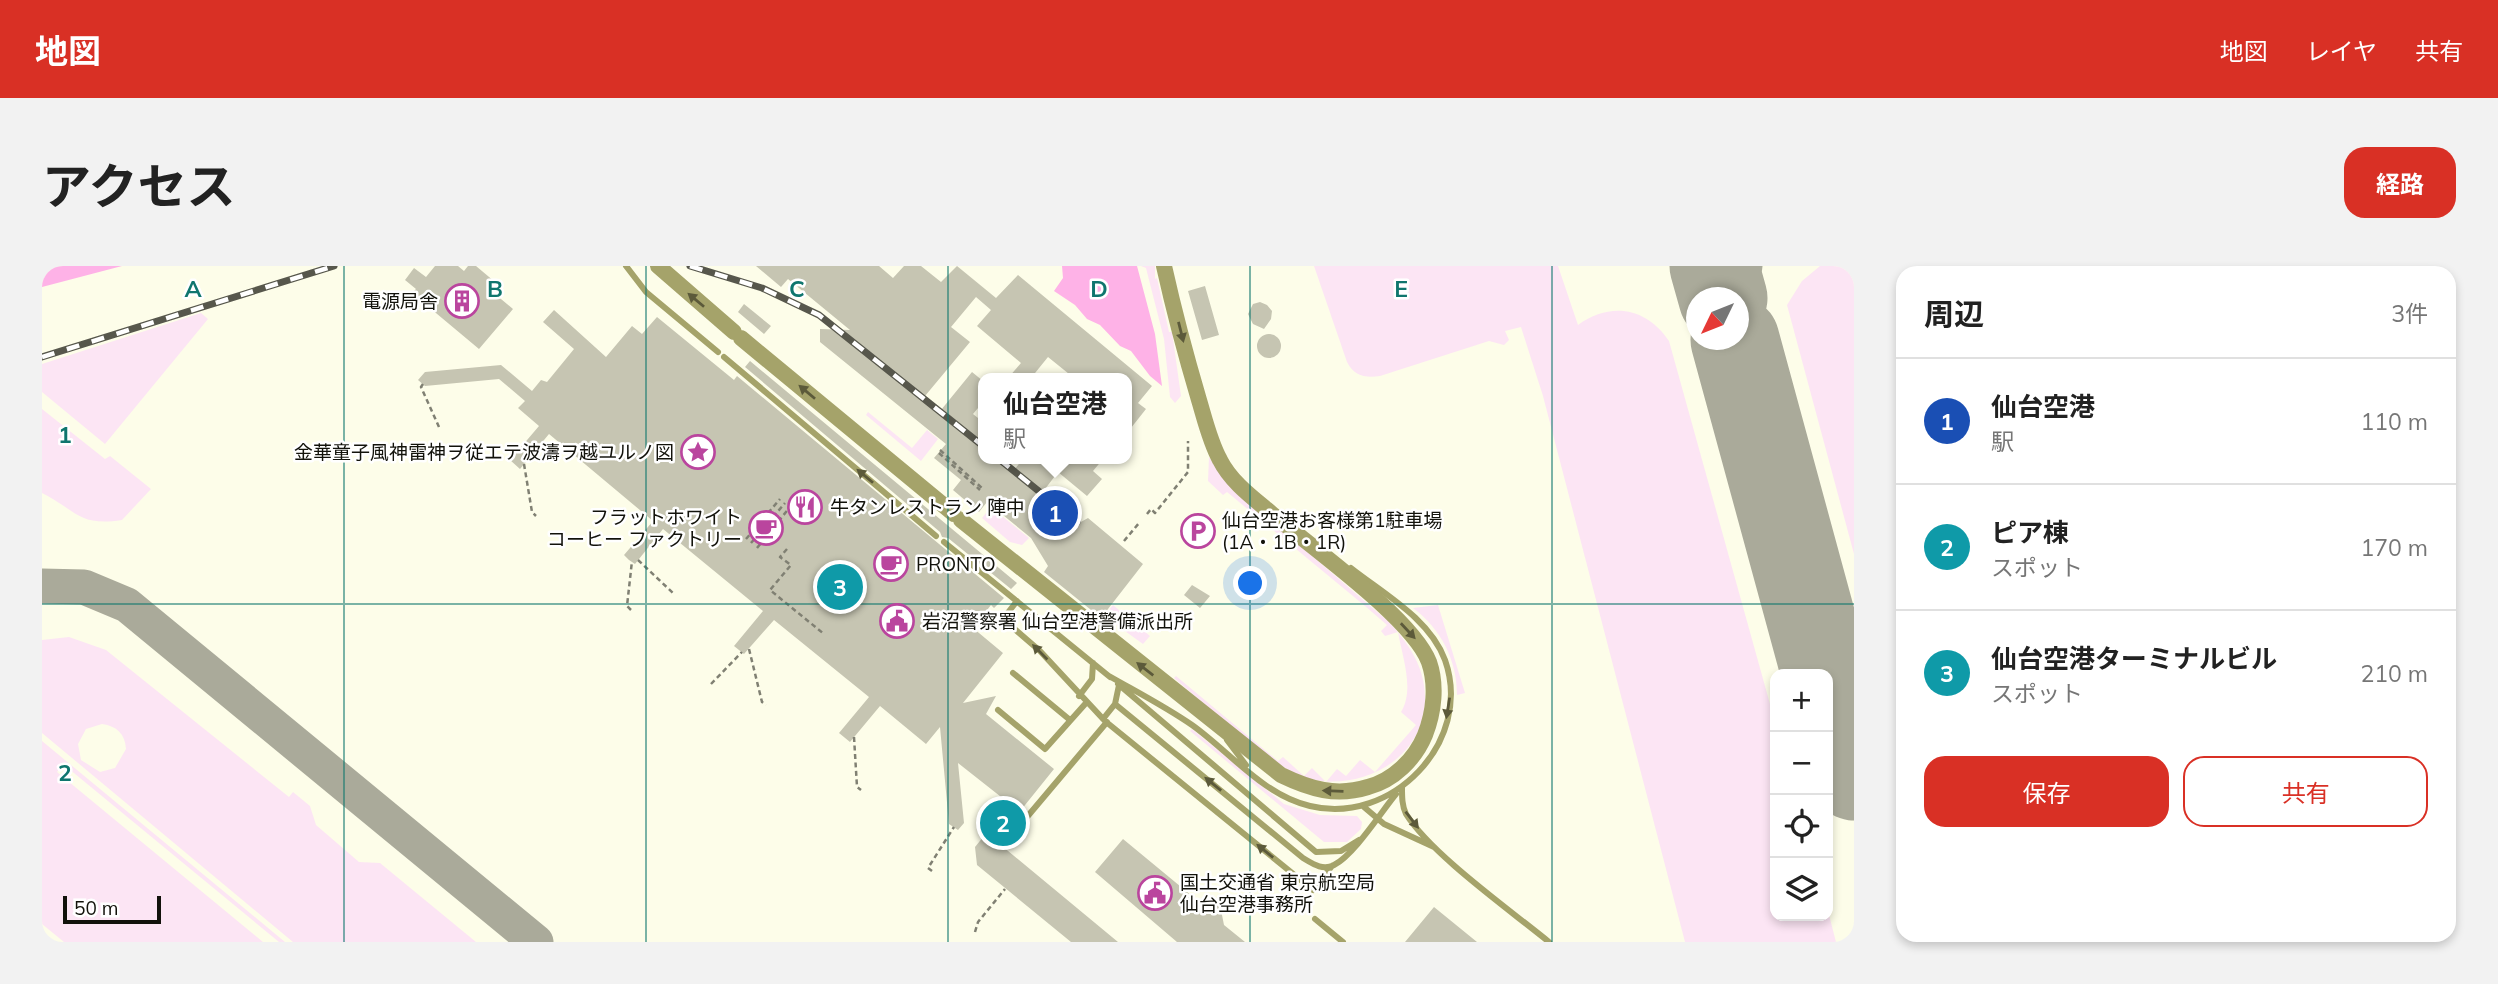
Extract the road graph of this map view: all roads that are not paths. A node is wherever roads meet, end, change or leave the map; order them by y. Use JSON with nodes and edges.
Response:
{"nodes":[{"id":1,"x":626,"y":266,"type":"edge"},
{"id":2,"x":658,"y":266,"type":"edge"},
{"id":3,"x":1164,"y":266,"type":"edge"},
{"id":4,"x":718,"y":352,"type":"dead end"},
{"id":5,"x":724,"y":358,"type":"dead end"},
{"id":6,"x":1245,"y":491,"type":"junction"},
{"id":7,"x":936,"y":536,"type":"dead end"},
{"id":8,"x":944,"y":542,"type":"dead end"},
{"id":9,"x":1017,"y":601,"type":"junction"},
{"id":10,"x":1093,"y":663,"type":"junction"},
{"id":11,"x":1013,"y":673,"type":"dead end"},
{"id":12,"x":1109,"y":676,"type":"junction"},
{"id":13,"x":1119,"y":685,"type":"junction"},
{"id":14,"x":1079,"y":696,"type":"junction"},
{"id":15,"x":1086,"y":703,"type":"junction"},
{"id":16,"x":1115,"y":704,"type":"junction"},
{"id":17,"x":998,"y":710,"type":"dead end"},
{"id":18,"x":1070,"y":720,"type":"junction"},
{"id":19,"x":1105,"y":720,"type":"junction"},
{"id":20,"x":1215,"y":724,"type":"junction"},
{"id":21,"x":1254,"y":775,"type":"junction"},
{"id":22,"x":1402,"y":788,"type":"junction"},
{"id":23,"x":1364,"y":807,"type":"junction"},
{"id":24,"x":1027,"y":817,"type":"dead end"},
{"id":25,"x":1376,"y":818,"type":"junction"},
{"id":26,"x":1359,"y":840,"type":"junction"},
{"id":27,"x":1436,"y":847,"type":"junction"},
{"id":28,"x":1332,"y":866,"type":"junction"},
{"id":29,"x":1315,"y":919,"type":"dead end"},
{"id":30,"x":1343,"y":942,"type":"edge"},
{"id":31,"x":1549,"y":942,"type":"edge"}],
"edges":[{"from":1,"to":4,"type":"lane"},
{"from":20,"to":2,"type":"street","one_way":true},
{"from":3,"to":6,"type":"street","one_way":true},
{"from":7,"to":5,"type":"lane","one_way":true},
{"from":6,"to":20,"type":"street","one_way":true},
{"from":6,"to":22,"type":"lane","one_way":true},
{"from":8,"to":9,"type":"lane"},
{"from":9,"to":10,"type":"lane"},
{"from":14,"to":9,"type":"lane","one_way":true},
{"from":10,"to":12,"type":"lane"},
{"from":10,"to":14,"type":"lane"},
{"from":11,"to":18,"type":"lane"},
{"from":12,"to":13,"type":"lane"},
{"from":12,"to":21,"type":"lane"},
{"from":13,"to":16,"type":"lane"},
{"from":13,"to":26,"type":"lane"},
{"from":14,"to":15,"type":"lane"},
{"from":15,"to":18,"type":"lane"},
{"from":15,"to":19,"type":"lane"},
{"from":16,"to":19,"type":"lane"},
{"from":28,"to":16,"type":"lane","one_way":true},
{"from":17,"to":18,"type":"lane"},
{"from":19,"to":24,"type":"lane"},
{"from":28,"to":19,"type":"lane","one_way":true},
{"from":20,"to":21,"type":"lane"},
{"from":21,"to":23,"type":"lane"},
{"from":22,"to":23,"type":"lane"},
{"from":22,"to":25,"type":"lane"},
{"from":22,"to":27,"type":"lane","one_way":true},
{"from":23,"to":25,"type":"lane"},
{"from":25,"to":26,"type":"lane"},
{"from":25,"to":27,"type":"lane"},
{"from":26,"to":28,"type":"lane"},
{"from":27,"to":31,"type":"lane"},
{"from":29,"to":30,"type":"lane"}]}
